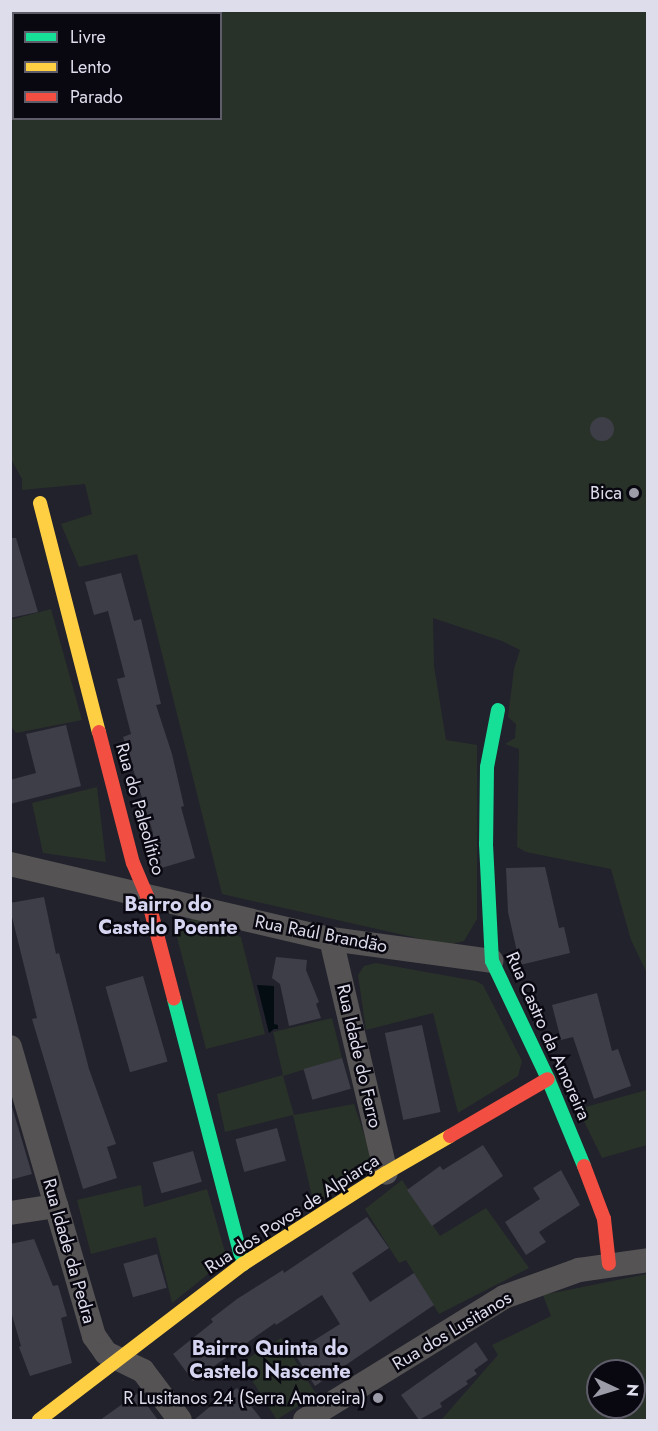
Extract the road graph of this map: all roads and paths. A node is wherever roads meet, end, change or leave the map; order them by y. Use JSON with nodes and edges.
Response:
{"nodes":[{"id":1,"x":40,"y":502,"type":"dead end"},
{"id":2,"x":498,"y":710,"type":"dead end"},
{"id":3,"x":10,"y":864,"type":"edge"},
{"id":4,"x":147,"y":896,"type":"junction"},
{"id":5,"x":331,"y":939,"type":"junction"},
{"id":6,"x":492,"y":961,"type":"junction"},
{"id":7,"x":10,"y":1047,"type":"edge"},
{"id":8,"x":548,"y":1078,"type":"junction"},
{"id":9,"x":386,"y":1173,"type":"junction"},
{"id":10,"x":56,"y":1206,"type":"junction"},
{"id":11,"x":10,"y":1213,"type":"edge"},
{"id":12,"x":648,"y":1260,"type":"edge"},
{"id":13,"x":243,"y":1264,"type":"junction"},
{"id":14,"x":609,"y":1264,"type":"junction"},
{"id":15,"x":118,"y":1361,"type":"junction"},
{"id":16,"x":39,"y":1420,"type":"edge"},
{"id":17,"x":180,"y":1420,"type":"edge"},
{"id":18,"x":304,"y":1420,"type":"edge"}],
"edges":[{"from":1,"to":4,"type":"street","name":"Rua do Paleolítico"},
{"from":2,"to":6,"type":"street","name":"Rua Castro da Amoreira"},
{"from":3,"to":4,"type":"street","name":"Rua Raúl Brandão"},
{"from":4,"to":5,"type":"street","name":"Rua Raúl Brandão"},
{"from":4,"to":13,"type":"street","name":"Rua do Paleolítico"},
{"from":5,"to":6,"type":"street","name":"Rua Raúl Brandão"},
{"from":5,"to":9,"type":"street","name":"Rua Idade do Ferro"},
{"from":6,"to":8,"type":"street","name":"Rua Castro da Amoreira"},
{"from":7,"to":10,"type":"street","name":"Rua Idade da Pedra"},
{"from":8,"to":9,"type":"street","name":"Rua dos Povos de Alpiarça"},
{"from":8,"to":14,"type":"street","name":"Rua Castro da Amoreira"},
{"from":9,"to":13,"type":"street","name":"Rua dos Povos de Alpiarça"},
{"from":10,"to":11,"type":"street"},
{"from":10,"to":15,"type":"street","name":"Rua Idade da Pedra"},
{"from":12,"to":14,"type":"street","name":"Rua dos Lusitanos"},
{"from":13,"to":15,"type":"street","name":"Rua dos Povos de Alpiarça"},
{"from":14,"to":18,"type":"street","name":"Rua dos Lusitanos"},
{"from":15,"to":16,"type":"street","name":"Rua dos Povos de Alpiarça"},
{"from":15,"to":17,"type":"street","name":"Rua Idade da Pedra"}]}
